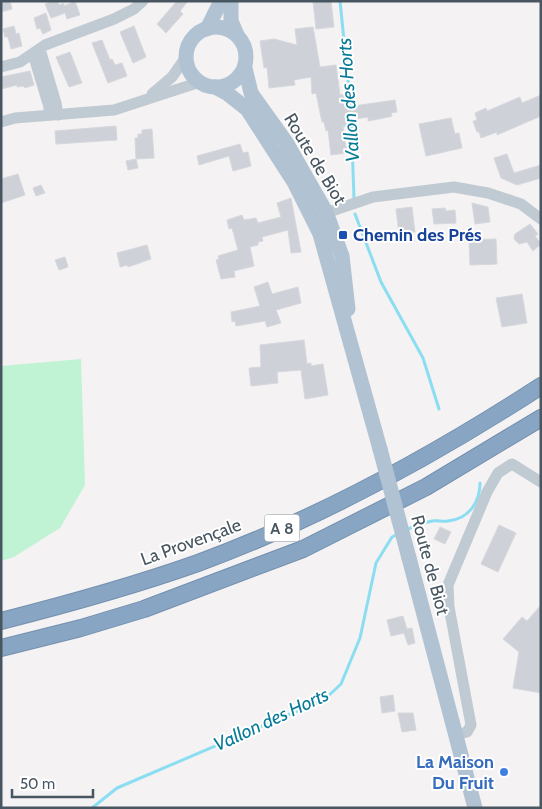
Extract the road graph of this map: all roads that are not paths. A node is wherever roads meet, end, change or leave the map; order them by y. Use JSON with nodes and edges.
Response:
{"nodes":[{"id":1,"x":144,"y":1,"type":"edge"},
{"id":2,"x":220,"y":1,"type":"edge"},
{"id":3,"x":231,"y":1,"type":"edge"},
{"id":4,"x":206,"y":29,"type":"junction"},
{"id":5,"x":237,"y":35,"type":"junction"},
{"id":6,"x":37,"y":51,"type":"junction"},
{"id":7,"x":186,"y":57,"type":"junction"},
{"id":8,"x":1,"y":67,"type":"edge"},
{"id":9,"x":245,"y":68,"type":"junction"},
{"id":10,"x":200,"y":82,"type":"junction"},
{"id":11,"x":215,"y":87,"type":"junction"},
{"id":12,"x":146,"y":98,"type":"junction"},
{"id":13,"x":54,"y":115,"type":"junction"},
{"id":14,"x":1,"y":122,"type":"edge"},
{"id":15,"x":320,"y":215,"type":"junction"},
{"id":16,"x":541,"y":219,"type":"edge"},
{"id":17,"x":541,"y":386,"type":"edge"},
{"id":18,"x":541,"y":418,"type":"edge"},
{"id":19,"x":541,"y":482,"type":"edge"},
{"id":20,"x":1,"y":621,"type":"edge"},
{"id":21,"x":1,"y":648,"type":"edge"},
{"id":22,"x":456,"y":735,"type":"junction"},
{"id":23,"x":475,"y":808,"type":"edge"}],
"edges":[{"from":1,"to":6,"type":"street"},
{"from":2,"to":4,"type":"main road"},
{"from":3,"to":5,"type":"main road"},
{"from":4,"to":5,"type":"main road"},
{"from":4,"to":7,"type":"main road"},
{"from":5,"to":9,"type":"main road"},
{"from":6,"to":8,"type":"street"},
{"from":6,"to":13,"type":"street"},
{"from":7,"to":10,"type":"main road"},
{"from":7,"to":12,"type":"street"},
{"from":9,"to":11,"type":"main road"},
{"from":9,"to":15,"type":"main road","name":"Route de Biot"},
{"from":10,"to":11,"type":"main road"},
{"from":10,"to":12,"type":"street"},
{"from":11,"to":15,"type":"main road","name":"Route de Biot"},
{"from":12,"to":13,"type":"street"},
{"from":13,"to":14,"type":"street"},
{"from":15,"to":16,"type":"street"},
{"from":15,"to":22,"type":"main road","name":"Route de Biot","bridge":true},
{"from":17,"to":20,"type":"highway","name":"La Provençale","number":"A 8"},
{"from":18,"to":21,"type":"highway","number":"A 8"},
{"from":19,"to":22,"type":"street"},
{"from":22,"to":23,"type":"main road","name":"Route de Biot"}]}
